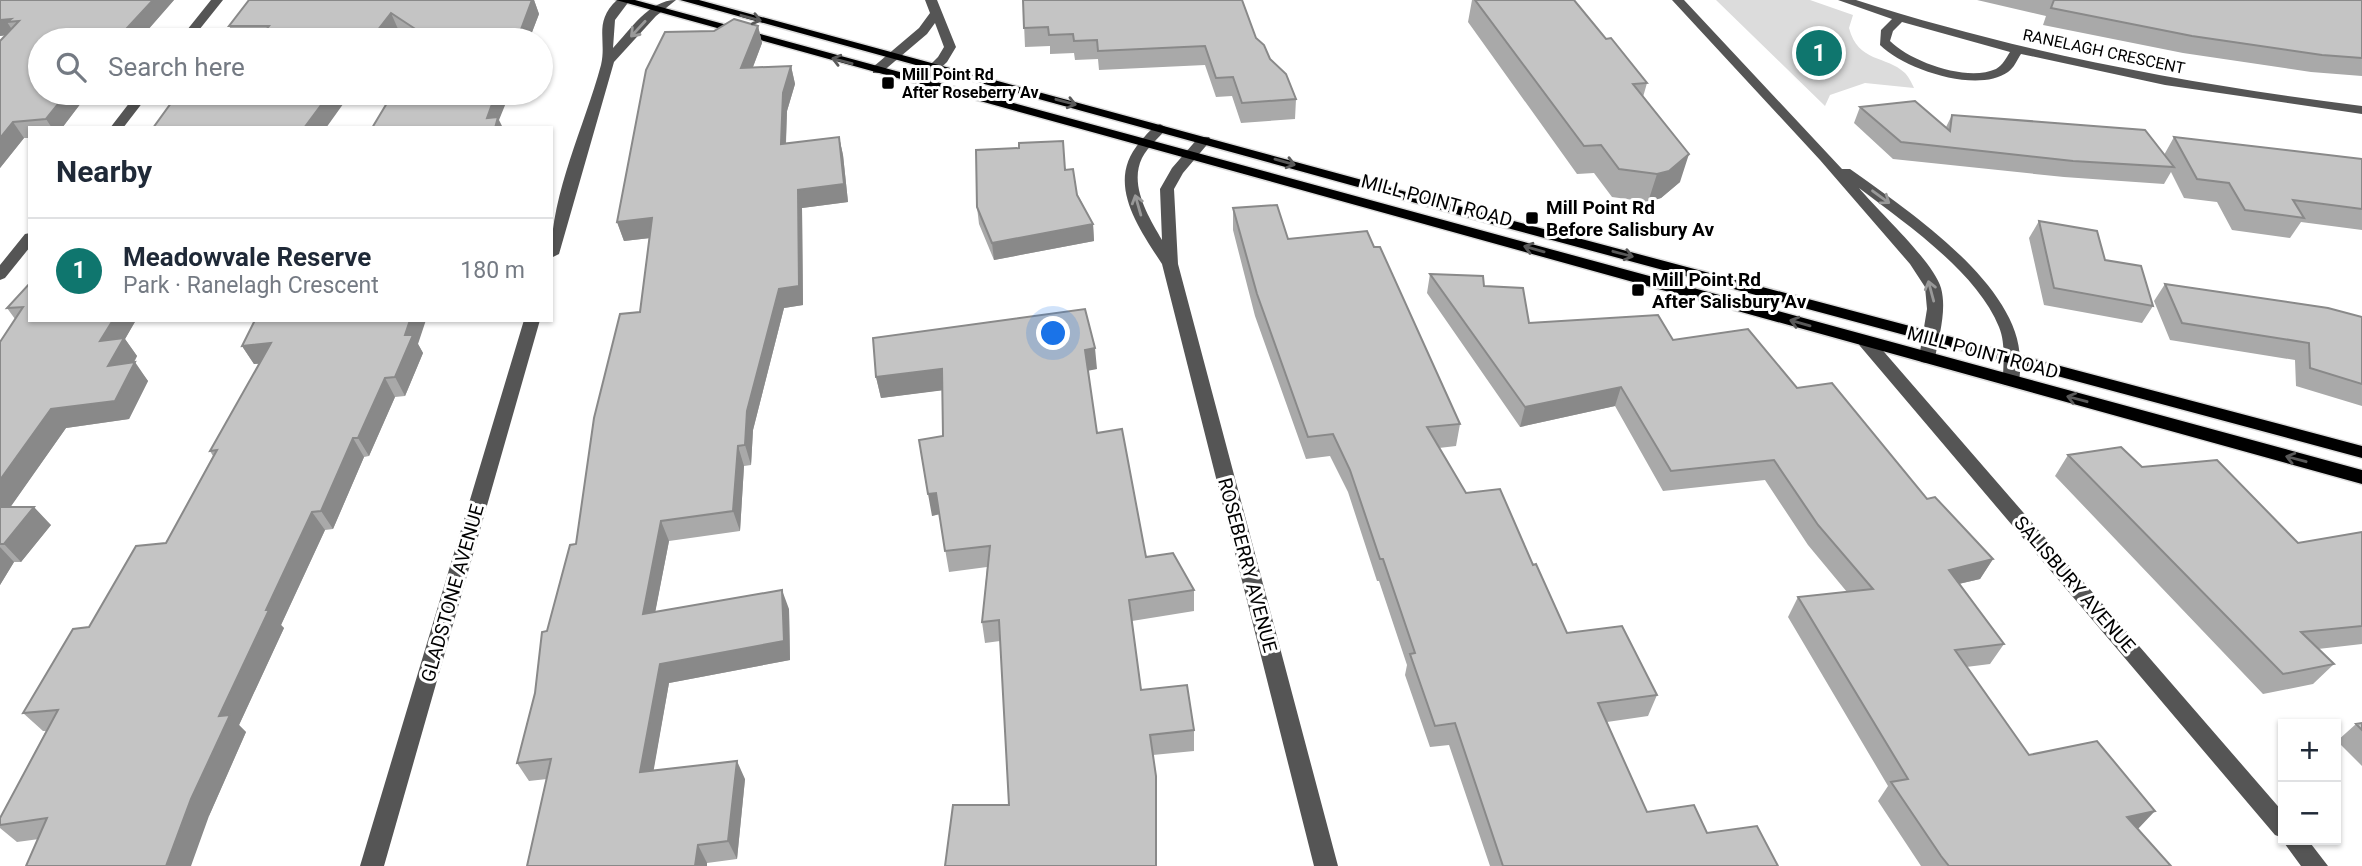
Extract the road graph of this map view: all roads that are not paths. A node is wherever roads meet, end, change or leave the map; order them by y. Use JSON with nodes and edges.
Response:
{"nodes":[{"id":1,"x":216,"y":0,"type":"edge"},
{"id":2,"x":623,"y":0,"type":"edge"},
{"id":3,"x":670,"y":0,"type":"edge"},
{"id":4,"x":685,"y":0,"type":"edge"},
{"id":5,"x":931,"y":0,"type":"edge"},
{"id":6,"x":1678,"y":0,"type":"edge"},
{"id":7,"x":1844,"y":0,"type":"edge"},
{"id":8,"x":657,"y":10,"type":"junction"},
{"id":9,"x":936,"y":13,"type":"junction"},
{"id":10,"x":1900,"y":18,"type":"junction"},
{"id":11,"x":194,"y":28,"type":"edge"},
{"id":12,"x":2018,"y":49,"type":"junction"},
{"id":13,"x":894,"y":56,"type":"junction"},
{"id":14,"x":608,"y":61,"type":"junction"},
{"id":15,"x":935,"y":67,"type":"junction"},
{"id":16,"x":877,"y":70,"type":"junction"},
{"id":17,"x":919,"y":82,"type":"junction"},
{"id":18,"x":134,"y":105,"type":"edge"},
{"id":19,"x":2362,"y":110,"type":"edge"},
{"id":20,"x":118,"y":126,"type":"edge"},
{"id":21,"x":1160,"y":128,"type":"junction"},
{"id":22,"x":1204,"y":140,"type":"junction"},
{"id":23,"x":1147,"y":143,"type":"junction"},
{"id":24,"x":1191,"y":155,"type":"junction"},
{"id":25,"x":1825,"y":157,"type":"junction"},
{"id":26,"x":28,"y":240,"type":"edge"},
{"id":27,"x":553,"y":247,"type":"edge"},
{"id":28,"x":1170,"y":264,"type":"junction"},
{"id":29,"x":0,"y":275,"type":"edge"},
{"id":30,"x":531,"y":322,"type":"edge"},
{"id":31,"x":1931,"y":336,"type":"junction"},
{"id":32,"x":1866,"y":342,"type":"junction"},
{"id":33,"x":1927,"y":358,"type":"junction"},
{"id":34,"x":2011,"y":358,"type":"junction"},
{"id":35,"x":2011,"y":381,"type":"junction"},
{"id":36,"x":2362,"y":452,"type":"edge"},
{"id":37,"x":2362,"y":477,"type":"edge"},
{"id":38,"x":2278,"y":822,"type":"edge"},
{"id":39,"x":2298,"y":845,"type":"edge"},
{"id":40,"x":372,"y":866,"type":"edge"},
{"id":41,"x":1326,"y":866,"type":"edge"},
{"id":42,"x":2316,"y":866,"type":"edge"}],
"edges":[{"from":1,"to":11,"type":"street"},
{"from":2,"to":8,"type":"main road","name":"MILL POINT ROAD"},
{"from":2,"to":14,"type":"street"},
{"from":3,"to":8,"type":"street"},
{"from":4,"to":13,"type":"main road","name":"MILL POINT ROAD","one_way":true},
{"from":5,"to":9,"type":"street"},
{"from":6,"to":25,"type":"street"},
{"from":7,"to":10,"type":"street","name":"RANELAGH CRESCENT"},
{"from":8,"to":14,"type":"street","one_way":true},
{"from":16,"to":8,"type":"main road","name":"MILL POINT ROAD","one_way":true},
{"from":9,"to":13,"type":"street"},
{"from":9,"to":15,"type":"street"},
{"from":10,"to":12,"type":"street","name":"RANELAGH CRESCENT"},
{"from":10,"to":12,"type":"street"},
{"from":12,"to":19,"type":"street","name":"RANELAGH CRESCENT"},
{"from":13,"to":15,"type":"main road","name":"MILL POINT ROAD"},
{"from":13,"to":16,"type":"street"},
{"from":14,"to":27,"type":"street"},
{"from":15,"to":17,"type":"street"},
{"from":15,"to":21,"type":"main road","name":"MILL POINT ROAD","one_way":true},
{"from":16,"to":17,"type":"main road","name":"MILL POINT ROAD"},
{"from":17,"to":23,"type":"main road","name":"MILL POINT ROAD"},
{"from":18,"to":20,"type":"street"},
{"from":21,"to":22,"type":"main road","name":"MILL POINT ROAD"},
{"from":21,"to":23,"type":"street","name":"ROSEBERRY AVENUE"},
{"from":22,"to":24,"type":"street","name":"ROSEBERRY AVENUE"},
{"from":22,"to":31,"type":"main road","name":"MILL POINT ROAD","one_way":true},
{"from":23,"to":24,"type":"main road","name":"MILL POINT ROAD"},
{"from":28,"to":23,"type":"street","name":"ROSEBERRY AVENUE","one_way":true},
{"from":24,"to":28,"type":"street","name":"ROSEBERRY AVENUE"},
{"from":32,"to":24,"type":"main road","name":"MILL POINT ROAD","one_way":true},
{"from":31,"to":25,"type":"street","one_way":true},
{"from":25,"to":34,"type":"street","one_way":true},
{"from":26,"to":29,"type":"street"},
{"from":28,"to":41,"type":"street","name":"ROSEBERRY AVENUE"},
{"from":30,"to":40,"type":"street","name":"GLADSTONE AVENUE"},
{"from":31,"to":33,"type":"street"},
{"from":31,"to":34,"type":"main road","name":"MILL POINT ROAD"},
{"from":32,"to":33,"type":"main road","name":"MILL POINT ROAD"},
{"from":32,"to":38,"type":"street","name":"SALISBURY AVENUE"},
{"from":33,"to":35,"type":"main road","name":"MILL POINT ROAD"},
{"from":34,"to":35,"type":"street"},
{"from":34,"to":36,"type":"main road","name":"MILL POINT ROAD"},
{"from":37,"to":35,"type":"main road","name":"MILL POINT ROAD","one_way":true},
{"from":39,"to":42,"type":"street"}]}
